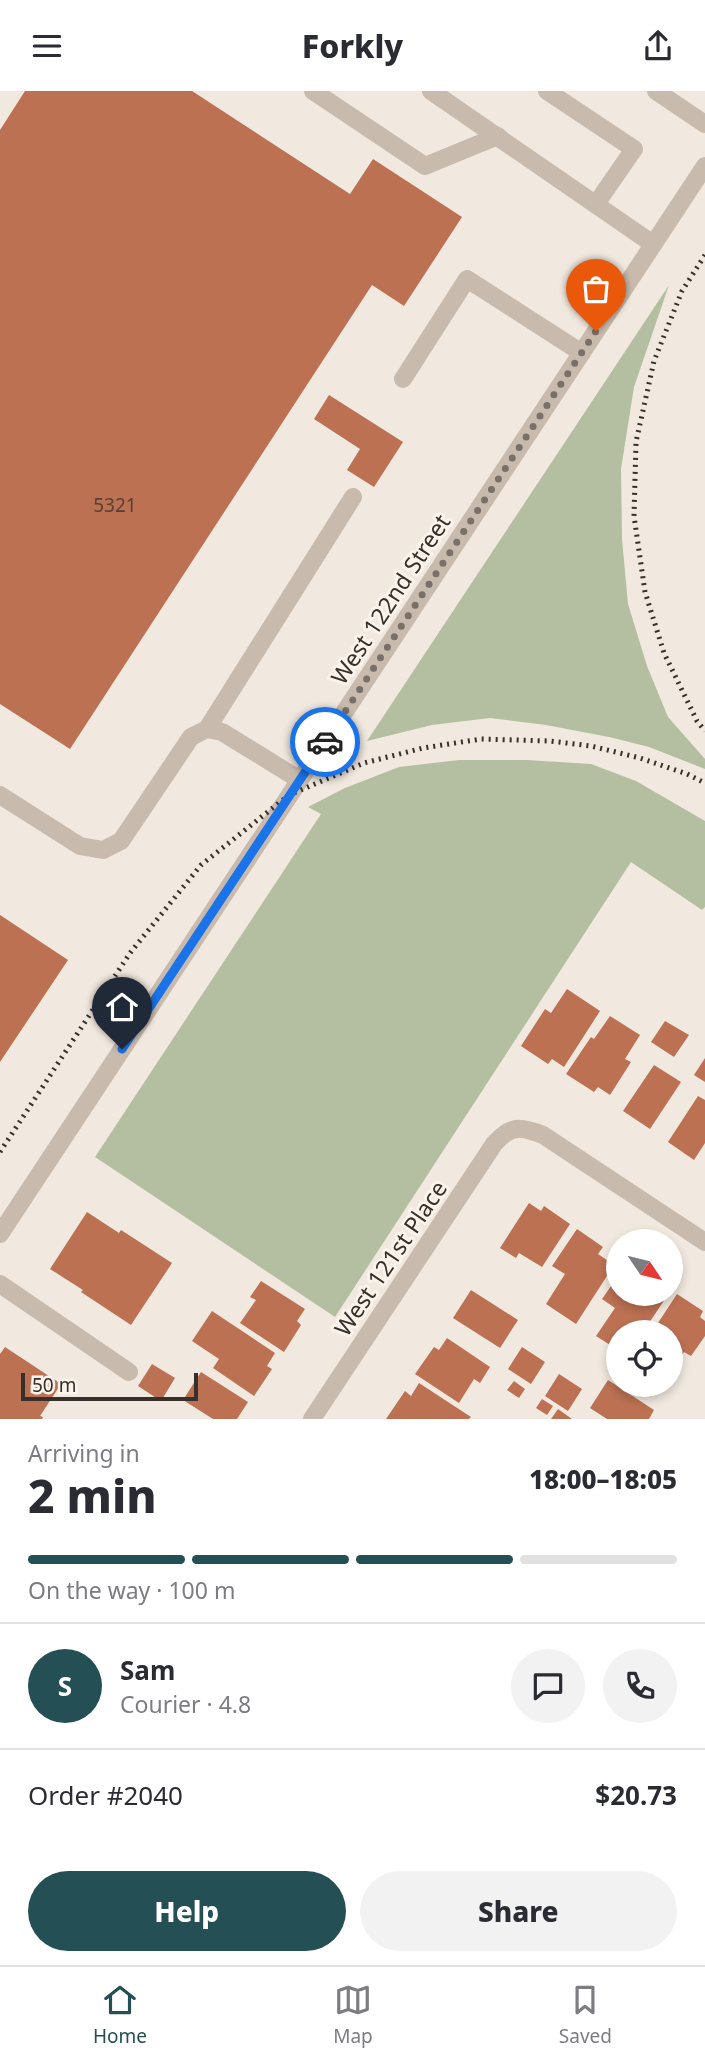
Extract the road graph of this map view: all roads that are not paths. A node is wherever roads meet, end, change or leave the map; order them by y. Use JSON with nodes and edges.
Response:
{"nodes":[{"id":1,"x":431,"y":91,"type":"edge"},
{"id":2,"x":547,"y":91,"type":"edge"},
{"id":3,"x":656,"y":91,"type":"edge"},
{"id":4,"x":316,"y":92,"type":"edge"},
{"id":5,"x":705,"y":124,"type":"edge"},
{"id":6,"x":498,"y":137,"type":"junction"},
{"id":7,"x":705,"y":166,"type":"edge"},
{"id":8,"x":596,"y":204,"type":"junction"},
{"id":9,"x":653,"y":244,"type":"junction"},
{"id":10,"x":582,"y":352,"type":"junction"},
{"id":11,"x":403,"y":379,"type":"dead end"},
{"id":12,"x":353,"y":497,"type":"dead end"},
{"id":13,"x":207,"y":729,"type":"junction"},
{"id":14,"x":300,"y":780,"type":"junction"},
{"id":15,"x":0,"y":795,"type":"edge"},
{"id":16,"x":0,"y":1234,"type":"edge"},
{"id":17,"x":705,"y":1242,"type":"edge"},
{"id":18,"x":0,"y":1284,"type":"edge"},
{"id":19,"x":129,"y":1372,"type":"dead end"},
{"id":20,"x":312,"y":1419,"type":"edge"}],
"edges":[{"from":1,"to":6,"type":"street"},
{"from":2,"to":8,"type":"street"},
{"from":3,"to":5,"type":"street"},
{"from":4,"to":6,"type":"street"},
{"from":6,"to":8,"type":"street"},
{"from":7,"to":9,"type":"street","name":"West 122nd Street"},
{"from":8,"to":9,"type":"street"},
{"from":9,"to":10,"type":"street","name":"West 122nd Street"},
{"from":10,"to":11,"type":"street"},
{"from":10,"to":14,"type":"street","name":"West 122nd Street"},
{"from":12,"to":13,"type":"street"},
{"from":13,"to":14,"type":"street"},
{"from":13,"to":15,"type":"street"},
{"from":14,"to":16,"type":"street","name":"West 122nd Street"},
{"from":17,"to":20,"type":"street","name":"West 121st Place"},
{"from":18,"to":19,"type":"street"}]}
